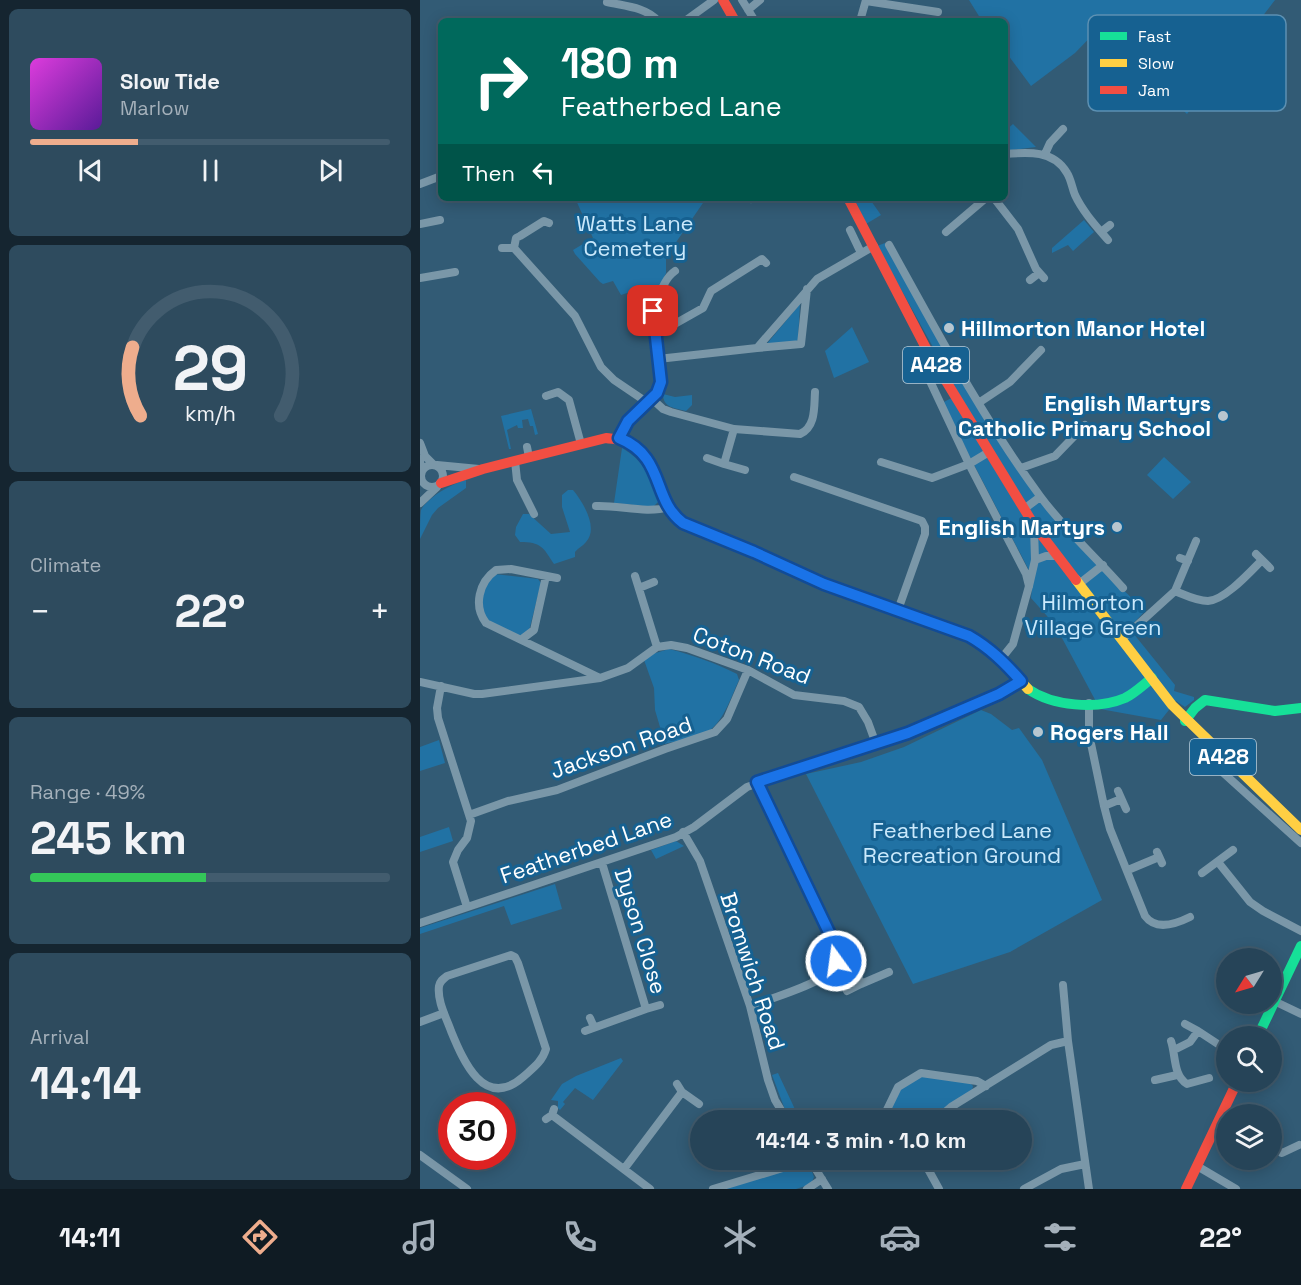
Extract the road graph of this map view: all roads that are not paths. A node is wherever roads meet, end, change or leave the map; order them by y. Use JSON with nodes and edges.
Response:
{"nodes":[{"id":1,"x":714,"y":0,"type":"edge"},
{"id":2,"x":723,"y":0,"type":"edge"},
{"id":3,"x":742,"y":0,"type":"edge"},
{"id":4,"x":760,"y":0,"type":"edge"},
{"id":5,"x":866,"y":0,"type":"edge"},
{"id":6,"x":607,"y":2,"type":"dead end"},
{"id":7,"x":748,"y":10,"type":"junction"},
{"id":8,"x":938,"y":12,"type":"dead end"},
{"id":9,"x":655,"y":18,"type":"edge"},
{"id":10,"x":689,"y":18,"type":"edge"},
{"id":11,"x":733,"y":18,"type":"edge"},
{"id":12,"x":753,"y":18,"type":"edge"},
{"id":13,"x":861,"y":18,"type":"edge"},
{"id":14,"x":1063,"y":129,"type":"dead end"},
{"id":15,"x":1008,"y":154,"type":"edge"},
{"id":16,"x":1045,"y":154,"type":"junction"},
{"id":17,"x":438,"y":177,"type":"edge"},
{"id":18,"x":420,"y":184,"type":"edge"},
{"id":19,"x":850,"y":201,"type":"edge"},
{"id":20,"x":982,"y":201,"type":"edge"},
{"id":21,"x":996,"y":201,"type":"edge"},
{"id":22,"x":546,"y":219,"type":"dead end"},
{"id":23,"x":440,"y":220,"type":"dead end"},
{"id":24,"x":420,"y":224,"type":"edge"},
{"id":25,"x":1110,"y":225,"type":"dead end"},
{"id":26,"x":850,"y":230,"type":"dead end"},
{"id":27,"x":946,"y":232,"type":"dead end"},
{"id":28,"x":1101,"y":232,"type":"junction"},
{"id":29,"x":1108,"y":240,"type":"dead end"},
{"id":30,"x":889,"y":245,"type":"dead end"},
{"id":31,"x":874,"y":246,"type":"junction"},
{"id":32,"x":502,"y":248,"type":"dead end"},
{"id":33,"x":514,"y":249,"type":"junction"},
{"id":34,"x":861,"y":253,"type":"junction"},
{"id":35,"x":766,"y":263,"type":"dead end"},
{"id":36,"x":675,"y":271,"type":"dead end"},
{"id":37,"x":455,"y":272,"type":"dead end"},
{"id":38,"x":420,"y":278,"type":"edge"},
{"id":39,"x":1030,"y":280,"type":"dead end"},
{"id":40,"x":807,"y":288,"type":"junction"},
{"id":41,"x":647,"y":301,"type":"dead end"},
{"id":42,"x":921,"y":304,"type":"junction"},
{"id":43,"x":653,"y":311,"type":"junction"},
{"id":44,"x":906,"y":312,"type":"junction"},
{"id":45,"x":654,"y":332,"type":"junction"},
{"id":46,"x":756,"y":348,"type":"junction"},
{"id":47,"x":1041,"y":350,"type":"dead end"},
{"id":48,"x":947,"y":351,"type":"junction"},
{"id":49,"x":658,"y":359,"type":"junction"},
{"id":50,"x":933,"y":360,"type":"junction"},
{"id":51,"x":815,"y":392,"type":"dead end"},
{"id":52,"x":546,"y":396,"type":"dead end"},
{"id":53,"x":956,"y":398,"type":"junction"},
{"id":54,"x":650,"y":401,"type":"junction"},
{"id":55,"x":979,"y":401,"type":"junction"},
{"id":56,"x":986,"y":413,"type":"junction"},
{"id":57,"x":1085,"y":425,"type":"dead end"},
{"id":58,"x":734,"y":429,"type":"junction"},
{"id":59,"x":977,"y":433,"type":"junction"},
{"id":60,"x":619,"y":438,"type":"junction"},
{"id":61,"x":420,"y":443,"type":"edge"},
{"id":62,"x":581,"y":444,"type":"junction"},
{"id":63,"x":989,"y":452,"type":"junction"},
{"id":64,"x":706,"y":458,"type":"dead end"},
{"id":65,"x":420,"y":459,"type":"edge"},
{"id":66,"x":515,"y":460,"type":"junction"},
{"id":67,"x":881,"y":462,"type":"dead end"},
{"id":68,"x":724,"y":464,"type":"junction"},
{"id":69,"x":969,"y":464,"type":"junction"},
{"id":70,"x":435,"y":465,"type":"junction"},
{"id":71,"x":1021,"y":468,"type":"junction"},
{"id":72,"x":483,"y":469,"type":"junction"},
{"id":73,"x":745,"y":470,"type":"dead end"},
{"id":74,"x":794,"y":477,"type":"dead end"},
{"id":75,"x":421,"y":480,"type":"edge"},
{"id":76,"x":440,"y":484,"type":"junction"},
{"id":77,"x":1040,"y":497,"type":"junction"},
{"id":78,"x":420,"y":503,"type":"edge"},
{"id":79,"x":596,"y":506,"type":"dead end"},
{"id":80,"x":669,"y":507,"type":"junction"},
{"id":81,"x":1024,"y":509,"type":"junction"},
{"id":82,"x":534,"y":514,"type":"dead end"},
{"id":83,"x":1034,"y":525,"type":"junction"},
{"id":84,"x":1196,"y":541,"type":"dead end"},
{"id":85,"x":1057,"y":556,"type":"junction"},
{"id":86,"x":1180,"y":558,"type":"dead end"},
{"id":87,"x":1035,"y":560,"type":"junction"},
{"id":88,"x":1188,"y":561,"type":"junction"},
{"id":89,"x":1103,"y":565,"type":"junction"},
{"id":90,"x":1270,"y":568,"type":"dead end"},
{"id":91,"x":546,"y":576,"type":"junction"},
{"id":92,"x":635,"y":576,"type":"dead end"},
{"id":93,"x":557,"y":578,"type":"dead end"},
{"id":94,"x":654,"y":582,"type":"dead end"},
{"id":95,"x":1079,"y":584,"type":"junction"},
{"id":96,"x":1029,"y":586,"type":"junction"},
{"id":97,"x":639,"y":588,"type":"junction"},
{"id":98,"x":1123,"y":588,"type":"dead end"},
{"id":99,"x":1175,"y":591,"type":"junction"},
{"id":100,"x":897,"y":610,"type":"junction"},
{"id":101,"x":534,"y":630,"type":"junction"},
{"id":102,"x":522,"y":639,"type":"junction"},
{"id":103,"x":1122,"y":639,"type":"junction"},
{"id":104,"x":657,"y":647,"type":"junction"},
{"id":105,"x":541,"y":649,"type":"junction"},
{"id":106,"x":1001,"y":659,"type":"junction"},
{"id":107,"x":748,"y":670,"type":"junction"},
{"id":108,"x":600,"y":678,"type":"junction"},
{"id":109,"x":1152,"y":678,"type":"junction"},
{"id":110,"x":1021,"y":681,"type":"junction"},
{"id":111,"x":420,"y":682,"type":"edge"},
{"id":112,"x":441,"y":686,"type":"junction"},
{"id":113,"x":1089,"y":703,"type":"junction"},
{"id":114,"x":1301,"y":708,"type":"edge"},
{"id":115,"x":1185,"y":721,"type":"junction"},
{"id":116,"x":1204,"y":740,"type":"junction"},
{"id":117,"x":876,"y":744,"type":"junction"},
{"id":118,"x":757,"y":782,"type":"junction"},
{"id":119,"x":1104,"y":806,"type":"junction"},
{"id":120,"x":1126,"y":809,"type":"dead end"},
{"id":121,"x":470,"y":815,"type":"junction"},
{"id":122,"x":1301,"y":830,"type":"edge"},
{"id":123,"x":683,"y":832,"type":"junction"},
{"id":124,"x":1301,"y":843,"type":"edge"},
{"id":125,"x":1233,"y":850,"type":"dead end"},
{"id":126,"x":1159,"y":857,"type":"dead end"},
{"id":127,"x":1218,"y":862,"type":"junction"},
{"id":128,"x":602,"y":863,"type":"junction"},
{"id":129,"x":1128,"y":870,"type":"junction"},
{"id":130,"x":1202,"y":873,"type":"dead end"},
{"id":131,"x":467,"y":907,"type":"junction"},
{"id":132,"x":1190,"y":917,"type":"dead end"},
{"id":133,"x":1301,"y":918,"type":"edge"},
{"id":134,"x":420,"y":923,"type":"edge"},
{"id":135,"x":1299,"y":929,"type":"edge"},
{"id":136,"x":1301,"y":946,"type":"edge"},
{"id":137,"x":836,"y":961,"type":"junction"},
{"id":138,"x":889,"y":972,"type":"dead end"},
{"id":139,"x":861,"y":984,"type":"junction"},
{"id":140,"x":1063,"y":985,"type":"dead end"},
{"id":141,"x":1282,"y":985,"type":"edge"},
{"id":142,"x":847,"y":991,"type":"dead end"},
{"id":143,"x":660,"y":1005,"type":"dead end"},
{"id":144,"x":1282,"y":1005,"type":"edge"},
{"id":145,"x":750,"y":1006,"type":"junction"},
{"id":146,"x":646,"y":1009,"type":"junction"},
{"id":147,"x":444,"y":1013,"type":"junction"},
{"id":148,"x":1301,"y":1014,"type":"edge"},
{"id":149,"x":590,"y":1018,"type":"dead end"},
{"id":150,"x":420,"y":1022,"type":"edge"},
{"id":151,"x":1185,"y":1024,"type":"dead end"},
{"id":152,"x":594,"y":1027,"type":"junction"},
{"id":153,"x":585,"y":1030,"type":"dead end"},
{"id":154,"x":1198,"y":1031,"type":"junction"},
{"id":155,"x":1068,"y":1041,"type":"junction"},
{"id":156,"x":1171,"y":1041,"type":"dead end"},
{"id":157,"x":1216,"y":1043,"type":"edge"},
{"id":158,"x":1174,"y":1050,"type":"junction"},
{"id":159,"x":1177,"y":1075,"type":"junction"},
{"id":160,"x":1209,"y":1078,"type":"dead end"},
{"id":161,"x":1155,"y":1080,"type":"dead end"},
{"id":162,"x":986,"y":1086,"type":"junction"},
{"id":163,"x":699,"y":1104,"type":"dead end"},
{"id":164,"x":781,"y":1110,"type":"edge"},
{"id":165,"x":887,"y":1110,"type":"edge"},
{"id":166,"x":948,"y":1110,"type":"edge"},
{"id":167,"x":550,"y":1114,"type":"dead end"},
{"id":168,"x":1216,"y":1136,"type":"edge"},
{"id":169,"x":1299,"y":1145,"type":"dead end"},
{"id":170,"x":1282,"y":1153,"type":"edge"},
{"id":171,"x":420,"y":1155,"type":"edge"},
{"id":172,"x":1085,"y":1164,"type":"junction"},
{"id":173,"x":1197,"y":1166,"type":"junction"},
{"id":174,"x":624,"y":1169,"type":"junction"},
{"id":175,"x":776,"y":1170,"type":"edge"},
{"id":176,"x":816,"y":1170,"type":"edge"},
{"id":177,"x":929,"y":1170,"type":"edge"},
{"id":178,"x":822,"y":1179,"type":"junction"},
{"id":179,"x":467,"y":1189,"type":"edge"},
{"id":180,"x":651,"y":1189,"type":"edge"},
{"id":181,"x":712,"y":1189,"type":"edge"},
{"id":182,"x":807,"y":1189,"type":"edge"},
{"id":183,"x":828,"y":1189,"type":"edge"},
{"id":184,"x":939,"y":1189,"type":"edge"},
{"id":185,"x":1024,"y":1189,"type":"edge"},
{"id":186,"x":1089,"y":1189,"type":"edge"},
{"id":187,"x":1186,"y":1189,"type":"edge"},
{"id":188,"x":1236,"y":1189,"type":"edge"}],
"edges":[{"from":1,"to":10,"type":"street"},
{"from":2,"to":11,"type":"main road"},
{"from":3,"to":7,"type":"street"},
{"from":4,"to":7,"type":"street"},
{"from":5,"to":8,"type":"street"},
{"from":5,"to":13,"type":"street"},
{"from":6,"to":9,"type":"street"},
{"from":7,"to":12,"type":"street"},
{"from":14,"to":16,"type":"street"},
{"from":15,"to":16,"type":"street"},
{"from":16,"to":28,"type":"street"},
{"from":17,"to":18,"type":"street"},
{"from":19,"to":31,"type":"main road","number":"A428"},
{"from":20,"to":27,"type":"street"},
{"from":21,"to":39,"type":"street"},
{"from":22,"to":33,"type":"street"},
{"from":23,"to":24,"type":"street"},
{"from":25,"to":28,"type":"street"},
{"from":26,"to":34,"type":"street"},
{"from":28,"to":29,"type":"street"},
{"from":30,"to":42,"type":"street"},
{"from":31,"to":34,"type":"street"},
{"from":31,"to":44,"type":"main road","number":"A428"},
{"from":32,"to":33,"type":"street"},
{"from":33,"to":54,"type":"street"},
{"from":34,"to":40,"type":"street"},
{"from":35,"to":45,"type":"street"},
{"from":36,"to":43,"type":"street"},
{"from":37,"to":38,"type":"street"},
{"from":40,"to":46,"type":"street"},
{"from":40,"to":46,"type":"street"},
{"from":41,"to":43,"type":"street"},
{"from":42,"to":44,"type":"street"},
{"from":42,"to":48,"type":"street"},
{"from":43,"to":45,"type":"street"},
{"from":44,"to":50,"type":"main road","number":"A428"},
{"from":45,"to":49,"type":"street"},
{"from":46,"to":49,"type":"street"},
{"from":47,"to":55,"type":"street"},
{"from":48,"to":50,"type":"street"},
{"from":48,"to":55,"type":"street"},
{"from":49,"to":54,"type":"street"},
{"from":50,"to":53,"type":"main road","number":"A428"},
{"from":50,"to":69,"type":"street"},
{"from":51,"to":58,"type":"street"},
{"from":52,"to":62,"type":"street"},
{"from":53,"to":55,"type":"street"},
{"from":53,"to":59,"type":"main road","number":"A428"},
{"from":54,"to":58,"type":"street"},
{"from":54,"to":60,"type":"street"},
{"from":55,"to":56,"type":"street"},
{"from":56,"to":59,"type":"street"},
{"from":56,"to":71,"type":"street"},
{"from":57,"to":71,"type":"street"},
{"from":58,"to":68,"type":"street"},
{"from":59,"to":63,"type":"main road","number":"A428"},
{"from":60,"to":62,"type":"main road"},
{"from":60,"to":80,"type":"main road"},
{"from":61,"to":70,"type":"street"},
{"from":62,"to":66,"type":"main road"},
{"from":63,"to":69,"type":"street"},
{"from":63,"to":81,"type":"main road","number":"A428"},
{"from":64,"to":68,"type":"street"},
{"from":65,"to":75,"type":"street"},
{"from":66,"to":72,"type":"main road"},
{"from":66,"to":82,"type":"street"},
{"from":67,"to":69,"type":"street"},
{"from":68,"to":73,"type":"street"},
{"from":69,"to":96,"type":"street"},
{"from":70,"to":72,"type":"street"},
{"from":70,"to":75,"type":"street"},
{"from":70,"to":76,"type":"street"},
{"from":71,"to":77,"type":"street"},
{"from":72,"to":76,"type":"main road"},
{"from":74,"to":100,"type":"street"},
{"from":75,"to":76,"type":"street"},
{"from":76,"to":78,"type":"street"},
{"from":77,"to":81,"type":"street"},
{"from":77,"to":89,"type":"street"},
{"from":79,"to":80,"type":"street"},
{"from":80,"to":100,"type":"main road"},
{"from":81,"to":83,"type":"main road","number":"A428"},
{"from":83,"to":85,"type":"main road","number":"A428"},
{"from":83,"to":87,"type":"street"},
{"from":84,"to":88,"type":"street"},
{"from":85,"to":87,"type":"street"},
{"from":85,"to":95,"type":"main road","number":"A428"},
{"from":86,"to":88,"type":"street"},
{"from":87,"to":96,"type":"street"},
{"from":88,"to":99,"type":"street"},
{"from":89,"to":95,"type":"street"},
{"from":89,"to":98,"type":"street"},
{"from":90,"to":99,"type":"street"},
{"from":91,"to":93,"type":"street"},
{"from":91,"to":101,"type":"street"},
{"from":91,"to":102,"type":"street"},
{"from":92,"to":97,"type":"street"},
{"from":94,"to":97,"type":"street"},
{"from":95,"to":103,"type":"main road","number":"A428"},
{"from":96,"to":106,"type":"street"},
{"from":97,"to":104,"type":"street"},
{"from":99,"to":103,"type":"street"},
{"from":100,"to":106,"type":"main road"},
{"from":101,"to":102,"type":"street"},
{"from":101,"to":105,"type":"street"},
{"from":102,"to":105,"type":"street"},
{"from":103,"to":109,"type":"main road","number":"A428"},
{"from":104,"to":107,"type":"street","name":"Coton Road"},
{"from":104,"to":108,"type":"street","name":"Coton Road"},
{"from":105,"to":108,"type":"street"},
{"from":106,"to":110,"type":"main road"},
{"from":107,"to":117,"type":"street","name":"Coton Road"},
{"from":107,"to":121,"type":"street","name":"Jackson Road"},
{"from":108,"to":112,"type":"street","name":"Coton Road"},
{"from":109,"to":113,"type":"main road"},
{"from":109,"to":115,"type":"main road","number":"A428"},
{"from":110,"to":113,"type":"main road"},
{"from":110,"to":117,"type":"street","name":"Featherbed Lane"},
{"from":111,"to":112,"type":"street","name":"Coton Road"},
{"from":112,"to":121,"type":"street"},
{"from":113,"to":119,"type":"street"},
{"from":114,"to":115,"type":"main road"},
{"from":115,"to":116,"type":"main road","number":"A428"},
{"from":116,"to":122,"type":"main road","number":"A428"},
{"from":116,"to":124,"type":"street"},
{"from":117,"to":118,"type":"street","name":"Featherbed Lane"},
{"from":118,"to":123,"type":"street","name":"Featherbed Lane"},
{"from":118,"to":137,"type":"street"},
{"from":119,"to":120,"type":"street"},
{"from":119,"to":129,"type":"street"},
{"from":121,"to":131,"type":"street"},
{"from":123,"to":128,"type":"street","name":"Featherbed Lane"},
{"from":123,"to":145,"type":"street","name":"Bromwich Road"},
{"from":125,"to":127,"type":"street"},
{"from":126,"to":129,"type":"street"},
{"from":127,"to":130,"type":"street"},
{"from":127,"to":135,"type":"street"},
{"from":128,"to":131,"type":"street","name":"Featherbed Lane"},
{"from":128,"to":146,"type":"street","name":"Dyson Close"},
{"from":129,"to":132,"type":"street"},
{"from":131,"to":134,"type":"street","name":"Featherbed Lane"},
{"from":133,"to":135,"type":"street"},
{"from":136,"to":141,"type":"main road"},
{"from":137,"to":139,"type":"street"},
{"from":137,"to":145,"type":"street"},
{"from":138,"to":139,"type":"street"},
{"from":139,"to":142,"type":"street"},
{"from":140,"to":155,"type":"street"},
{"from":143,"to":146,"type":"street","name":"Dyson Close"},
{"from":144,"to":148,"type":"street"},
{"from":145,"to":164,"type":"street","name":"Bromwich Road"},
{"from":146,"to":152,"type":"street","name":"Dyson Close"},
{"from":147,"to":147,"type":"street"},
{"from":147,"to":150,"type":"street"},
{"from":149,"to":152,"type":"street"},
{"from":151,"to":154,"type":"street"},
{"from":152,"to":153,"type":"street","name":"Dyson Close"},
{"from":154,"to":157,"type":"street"},
{"from":154,"to":158,"type":"street"},
{"from":155,"to":162,"type":"street"},
{"from":155,"to":172,"type":"street"},
{"from":156,"to":158,"type":"street"},
{"from":158,"to":159,"type":"street"},
{"from":159,"to":160,"type":"street"},
{"from":159,"to":161,"type":"street"},
{"from":162,"to":165,"type":"street"},
{"from":162,"to":166,"type":"street"},
{"from":163,"to":174,"type":"street"},
{"from":167,"to":174,"type":"street"},
{"from":168,"to":173,"type":"main road"},
{"from":169,"to":170,"type":"street"},
{"from":171,"to":179,"type":"street"},
{"from":172,"to":185,"type":"street"},
{"from":172,"to":186,"type":"street"},
{"from":173,"to":187,"type":"main road"},
{"from":173,"to":188,"type":"street"},
{"from":174,"to":180,"type":"street"},
{"from":175,"to":181,"type":"street"},
{"from":176,"to":178,"type":"street"},
{"from":177,"to":184,"type":"street"},
{"from":178,"to":182,"type":"street"},
{"from":178,"to":183,"type":"street"}]}
